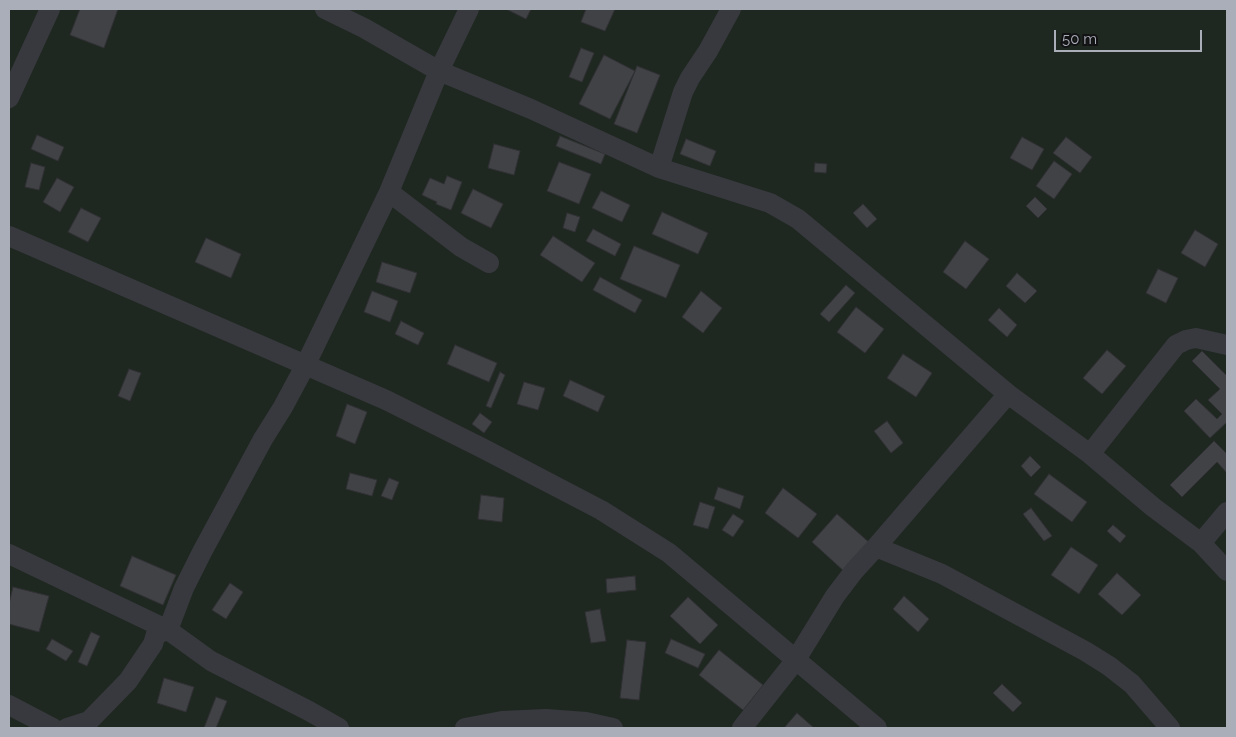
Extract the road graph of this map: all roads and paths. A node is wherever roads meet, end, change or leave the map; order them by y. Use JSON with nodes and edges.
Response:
{"nodes":[{"id":1,"x":50,"y":9,"type":"edge"},
{"id":2,"x":325,"y":9,"type":"edge"},
{"id":3,"x":469,"y":9,"type":"edge"},
{"id":4,"x":731,"y":9,"type":"edge"},
{"id":5,"x":439,"y":71,"type":"junction"},
{"id":6,"x":9,"y":98,"type":"edge"},
{"id":7,"x":659,"y":168,"type":"junction"},
{"id":8,"x":389,"y":192,"type":"junction"},
{"id":9,"x":9,"y":236,"type":"edge"},
{"id":10,"x":488,"y":263,"type":"dead end"},
{"id":11,"x":1227,"y":345,"type":"edge"},
{"id":12,"x":306,"y":366,"type":"junction"},
{"id":13,"x":1008,"y":394,"type":"junction"},
{"id":14,"x":1090,"y":454,"type":"junction"},
{"id":15,"x":1227,"y":512,"type":"edge"},
{"id":16,"x":1201,"y":543,"type":"junction"},
{"id":17,"x":876,"y":547,"type":"junction"},
{"id":18,"x":9,"y":554,"type":"edge"},
{"id":19,"x":1227,"y":571,"type":"edge"},
{"id":20,"x":168,"y":630,"type":"junction"},
{"id":21,"x":795,"y":660,"type":"junction"},
{"id":22,"x":9,"y":705,"type":"edge"},
{"id":23,"x":53,"y":728,"type":"edge"},
{"id":24,"x":67,"y":728,"type":"edge"},
{"id":25,"x":339,"y":728,"type":"edge"},
{"id":26,"x":465,"y":728,"type":"edge"},
{"id":27,"x":613,"y":728,"type":"edge"},
{"id":28,"x":742,"y":728,"type":"edge"},
{"id":29,"x":877,"y":728,"type":"edge"},
{"id":30,"x":1170,"y":728,"type":"edge"}],
"edges":[{"from":1,"to":6,"type":"street"},
{"from":2,"to":5,"type":"street"},
{"from":3,"to":5,"type":"street"},
{"from":4,"to":7,"type":"street"},
{"from":5,"to":7,"type":"street"},
{"from":5,"to":8,"type":"street"},
{"from":7,"to":13,"type":"street"},
{"from":8,"to":10,"type":"street"},
{"from":8,"to":12,"type":"street"},
{"from":9,"to":12,"type":"street"},
{"from":11,"to":14,"type":"street"},
{"from":12,"to":20,"type":"street"},
{"from":12,"to":21,"type":"street"},
{"from":13,"to":14,"type":"street"},
{"from":13,"to":17,"type":"street"},
{"from":14,"to":16,"type":"street"},
{"from":15,"to":16,"type":"street"},
{"from":16,"to":19,"type":"street"},
{"from":17,"to":21,"type":"street"},
{"from":17,"to":30,"type":"street"},
{"from":18,"to":20,"type":"street"},
{"from":20,"to":24,"type":"street"},
{"from":20,"to":25,"type":"street"},
{"from":21,"to":28,"type":"street"},
{"from":21,"to":29,"type":"street"},
{"from":22,"to":23,"type":"street"},
{"from":26,"to":27,"type":"street"}]}
